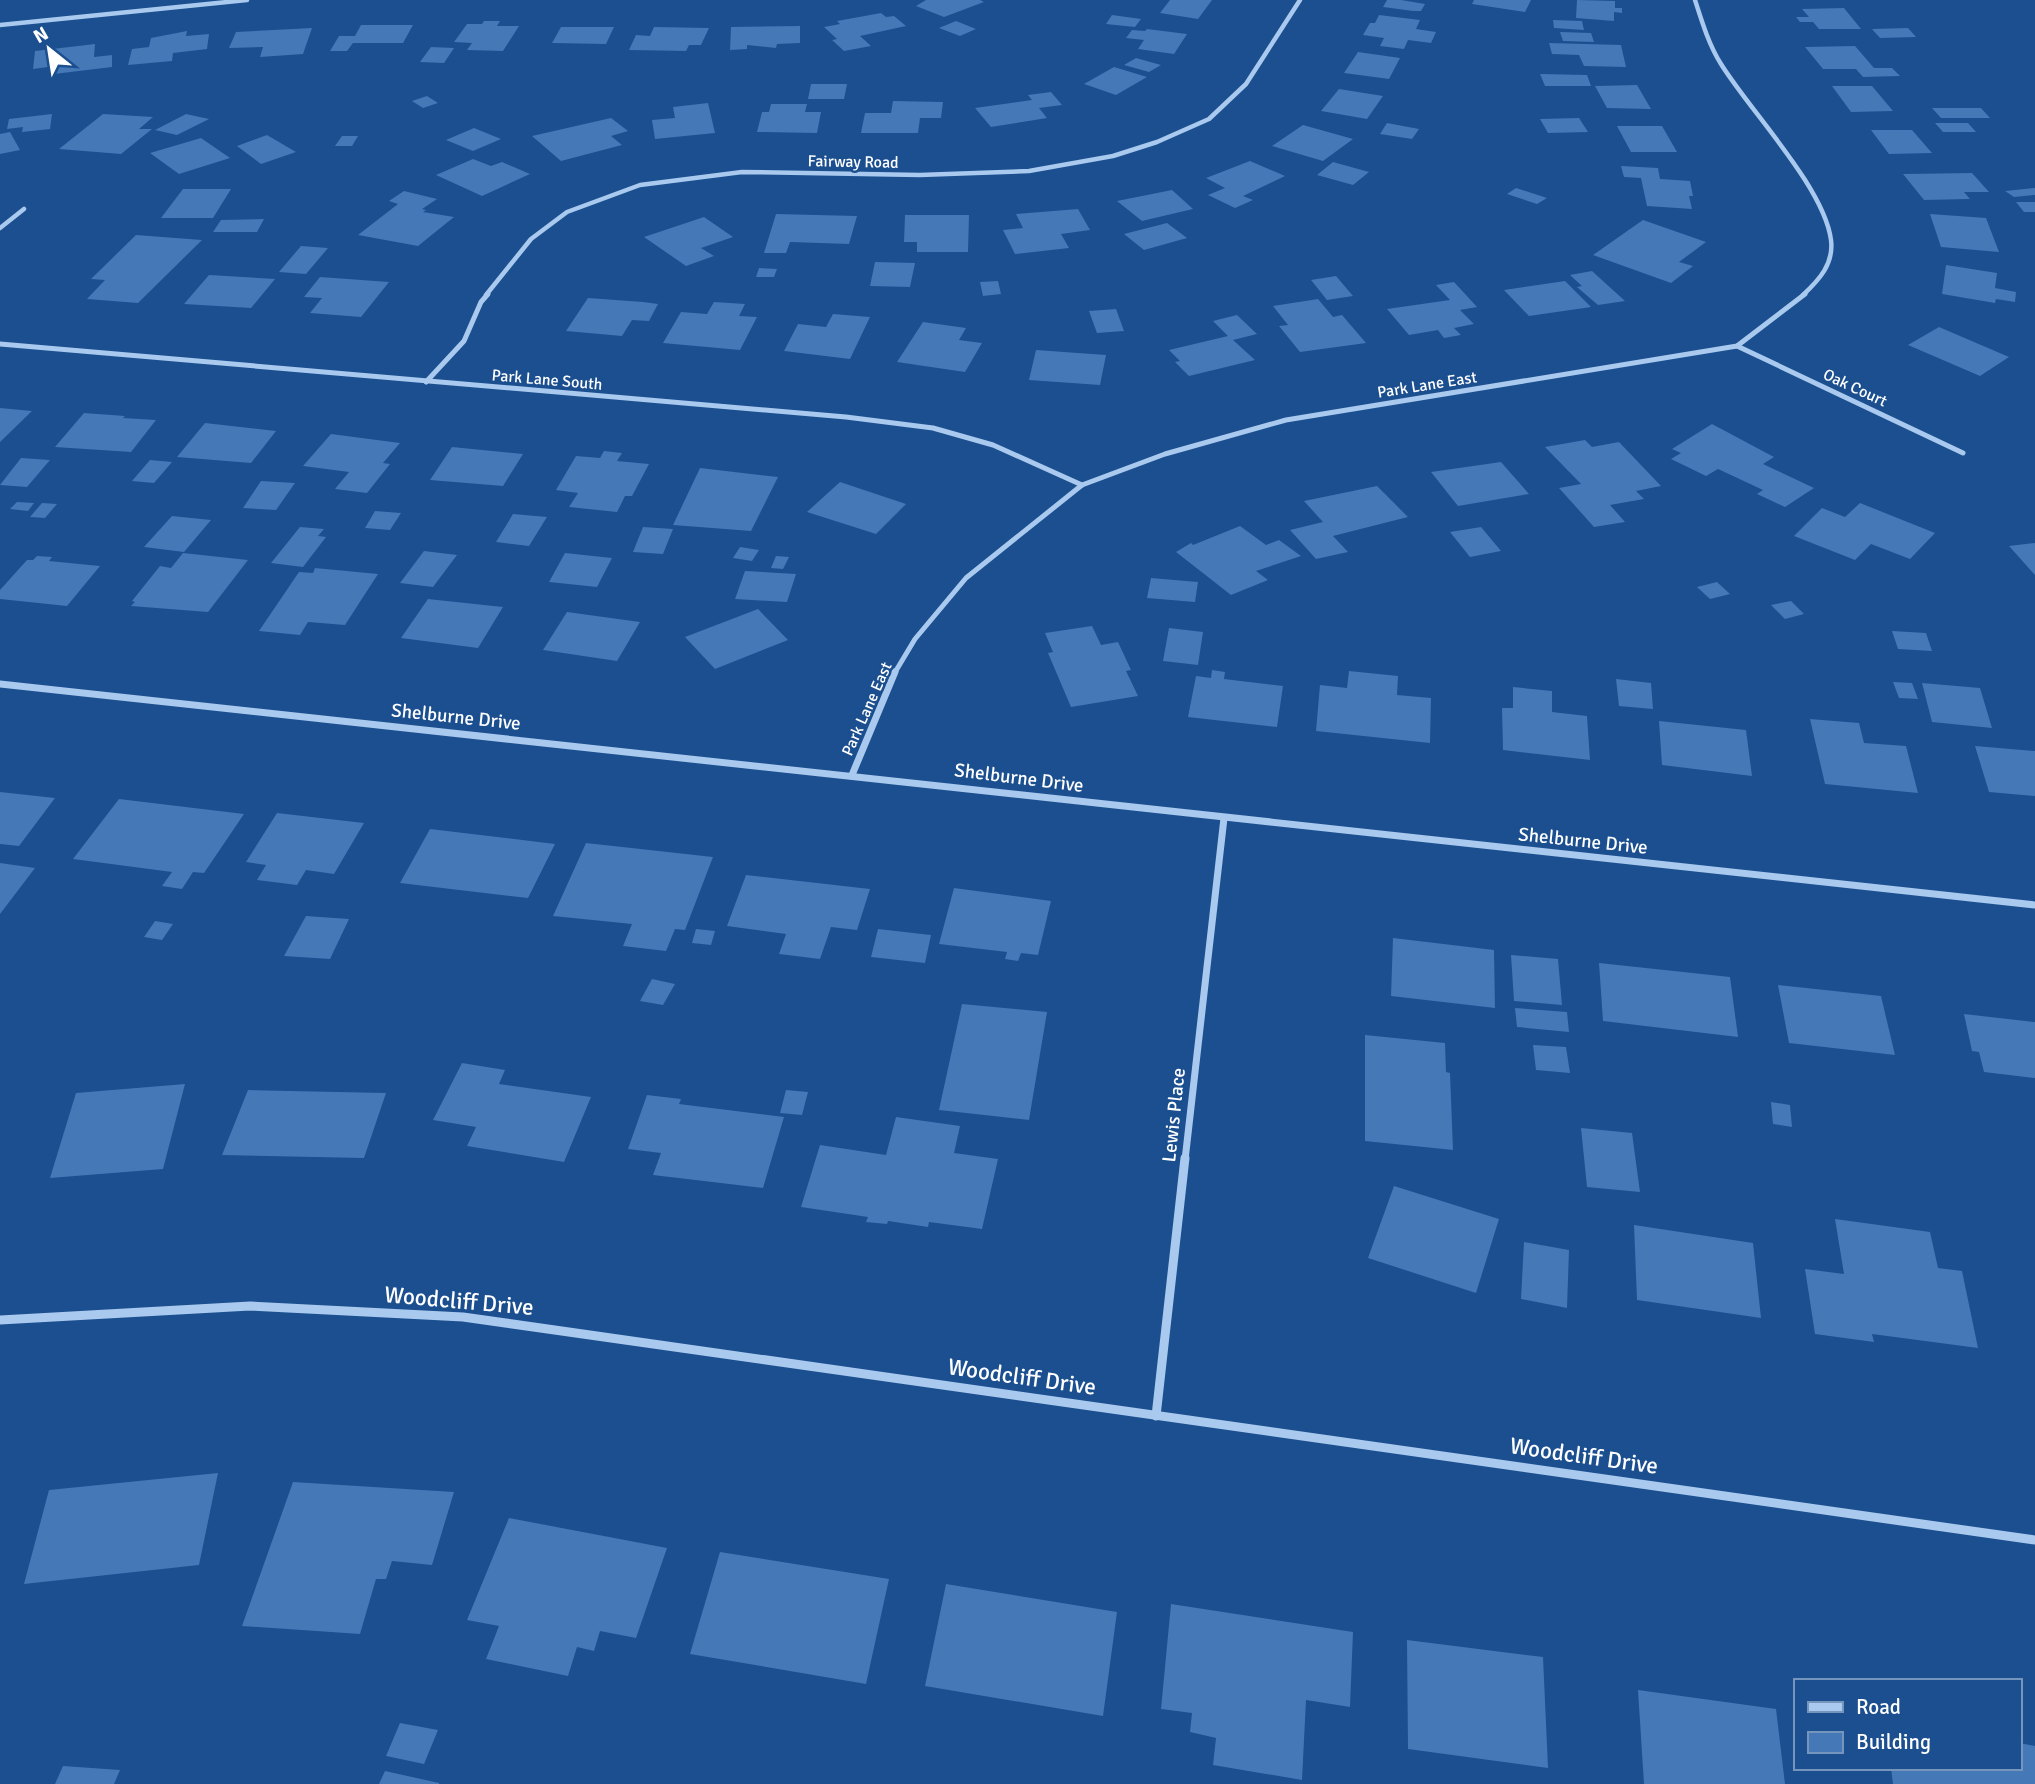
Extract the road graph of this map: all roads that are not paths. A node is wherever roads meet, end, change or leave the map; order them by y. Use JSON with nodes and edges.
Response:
{"nodes":[{"id":1,"x":247,"y":0,"type":"edge"},
{"id":2,"x":1300,"y":0,"type":"edge"},
{"id":3,"x":1695,"y":0,"type":"edge"},
{"id":4,"x":0,"y":25,"type":"edge"},
{"id":5,"x":24,"y":209,"type":"dead end"},
{"id":6,"x":0,"y":228,"type":"edge"},
{"id":7,"x":0,"y":344,"type":"edge"},
{"id":8,"x":1737,"y":346,"type":"junction"},
{"id":9,"x":426,"y":382,"type":"junction"},
{"id":10,"x":1963,"y":453,"type":"dead end"},
{"id":11,"x":1082,"y":485,"type":"junction"},
{"id":12,"x":0,"y":684,"type":"edge"},
{"id":13,"x":852,"y":775,"type":"junction"},
{"id":14,"x":1224,"y":818,"type":"junction"},
{"id":15,"x":2035,"y":905,"type":"edge"},
{"id":16,"x":0,"y":1320,"type":"edge"},
{"id":17,"x":1156,"y":1416,"type":"junction"},
{"id":18,"x":2035,"y":1539,"type":"edge"}],
"edges":[{"from":1,"to":4,"type":"street"},
{"from":2,"to":9,"type":"street","name":"Fairway Road"},
{"from":3,"to":8,"type":"street","name":"Park Lane East"},
{"from":5,"to":6,"type":"street"},
{"from":7,"to":9,"type":"street","name":"Park Lane South"},
{"from":8,"to":10,"type":"street","name":"Oak Court"},
{"from":8,"to":11,"type":"street","name":"Park Lane East"},
{"from":9,"to":11,"type":"street","name":"Park Lane South"},
{"from":11,"to":13,"type":"street","name":"Park Lane East"},
{"from":12,"to":13,"type":"street","name":"Shelburne Drive"},
{"from":13,"to":14,"type":"street","name":"Shelburne Drive"},
{"from":14,"to":15,"type":"street","name":"Shelburne Drive"},
{"from":14,"to":17,"type":"street","name":"Lewis Place"},
{"from":16,"to":17,"type":"street","name":"Woodcliff Drive"},
{"from":17,"to":18,"type":"street","name":"Woodcliff Drive"}]}
